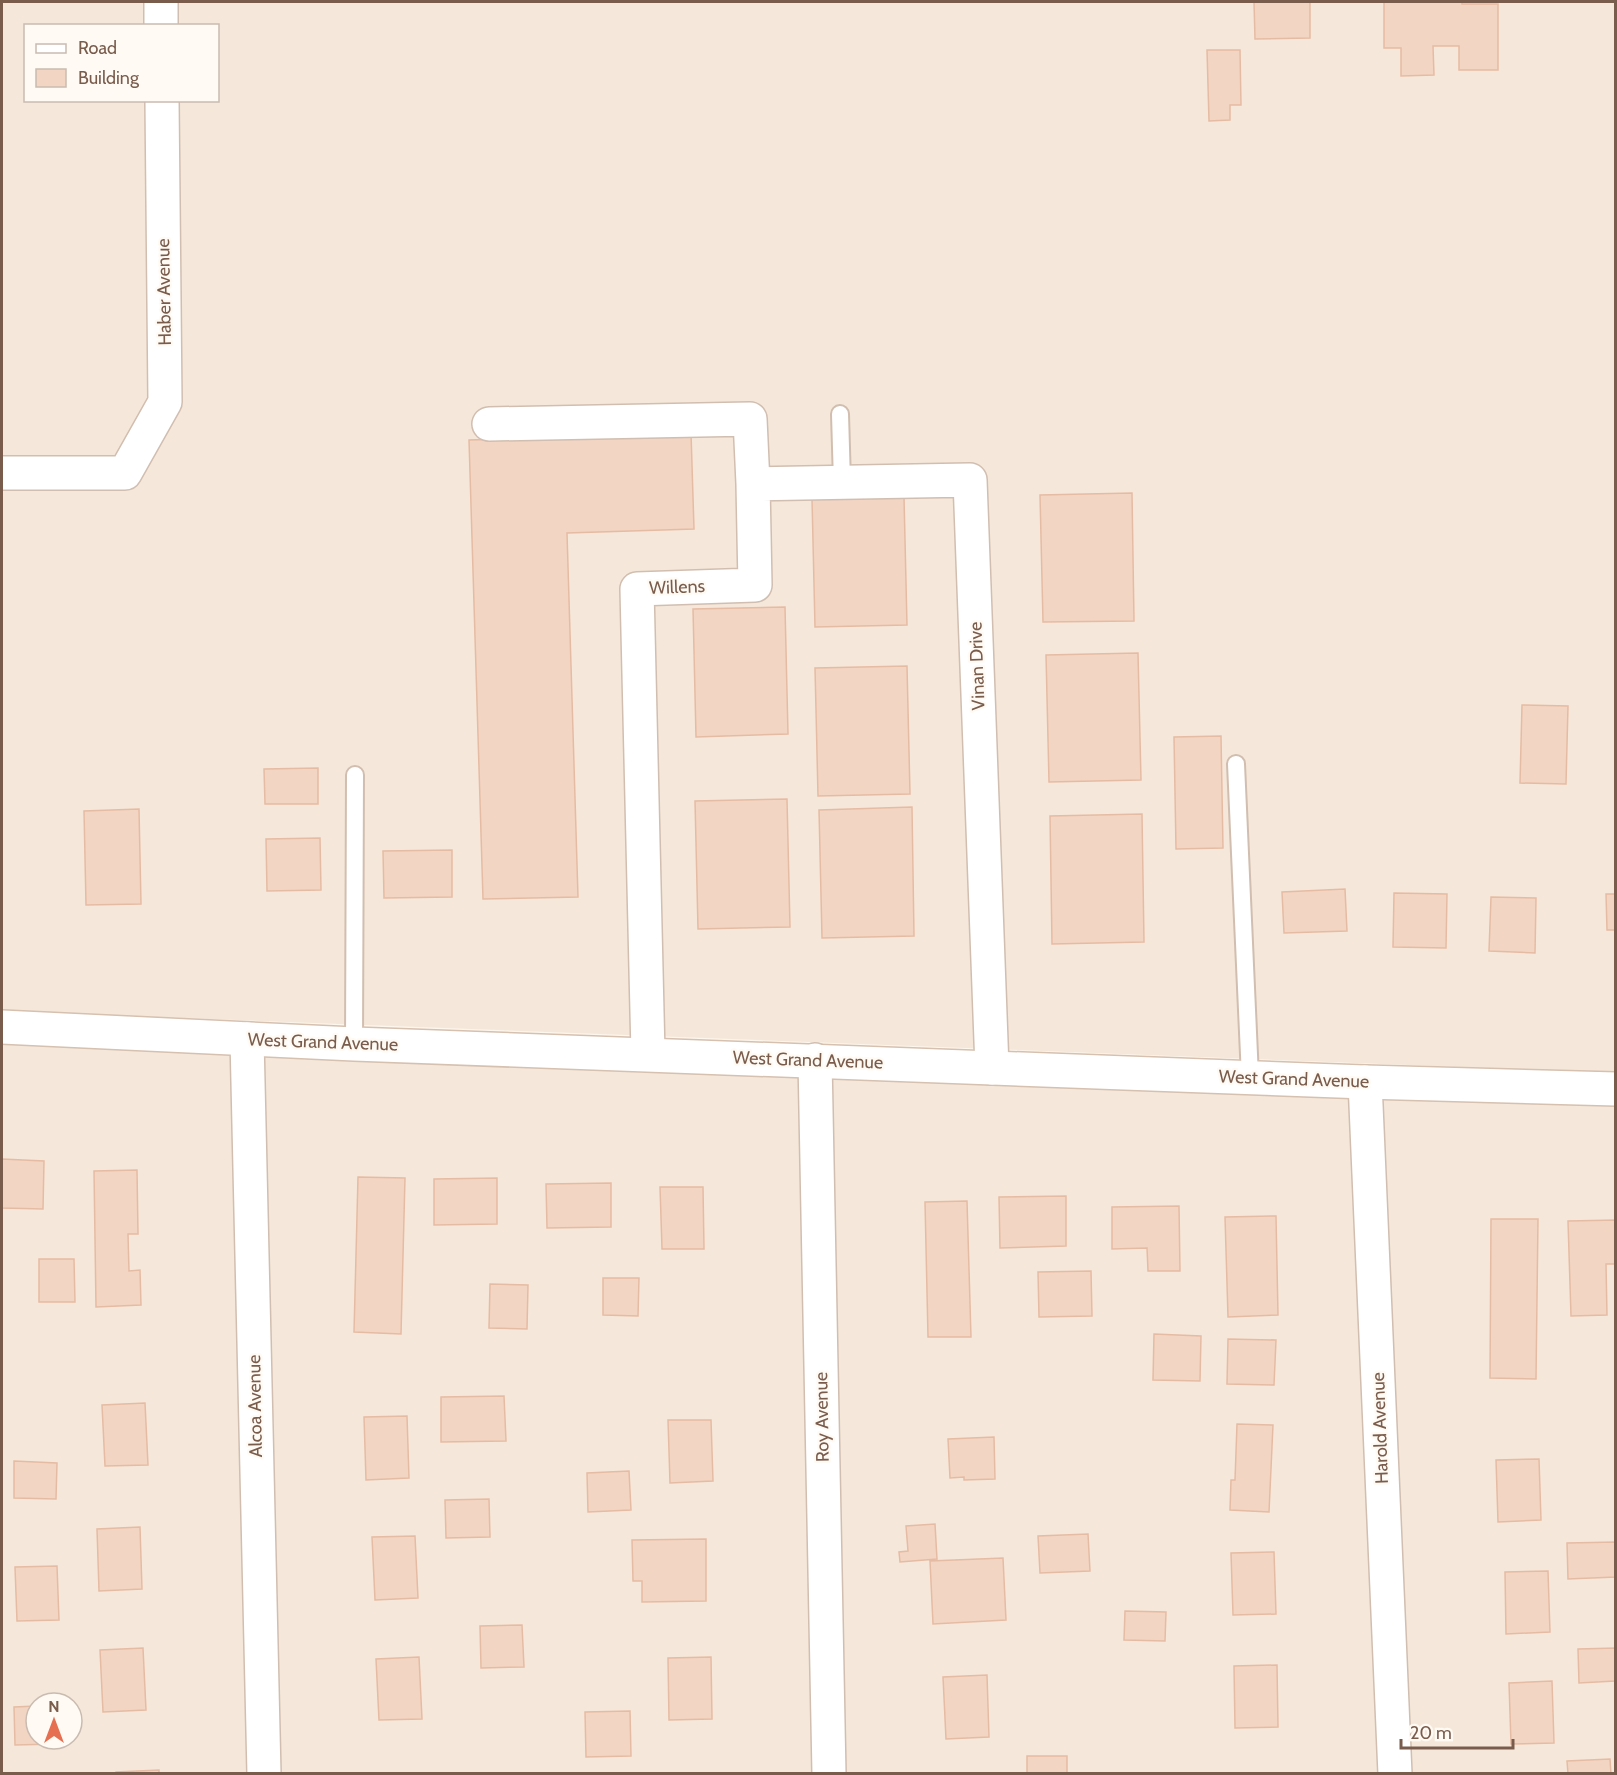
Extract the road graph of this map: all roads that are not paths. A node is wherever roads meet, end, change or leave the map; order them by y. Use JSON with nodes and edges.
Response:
{"nodes":[{"id":1,"x":161,"y":2,"type":"edge"},
{"id":2,"x":161,"y":24,"type":"edge"},
{"id":3,"x":162,"y":102,"type":"edge"},
{"id":4,"x":840,"y":414,"type":"dead end"},
{"id":5,"x":489,"y":424,"type":"dead end"},
{"id":6,"x":2,"y":473,"type":"edge"},
{"id":7,"x":843,"y":482,"type":"junction"},
{"id":8,"x":753,"y":484,"type":"junction"},
{"id":9,"x":1236,"y":764,"type":"dead end"},
{"id":10,"x":355,"y":775,"type":"dead end"},
{"id":11,"x":2,"y":1027,"type":"edge"},
{"id":12,"x":247,"y":1039,"type":"junction"},
{"id":13,"x":354,"y":1044,"type":"junction"},
{"id":14,"x":648,"y":1054,"type":"junction"},
{"id":15,"x":815,"y":1060,"type":"junction"},
{"id":16,"x":992,"y":1068,"type":"junction"},
{"id":17,"x":1250,"y":1077,"type":"junction"},
{"id":18,"x":1365,"y":1082,"type":"junction"},
{"id":19,"x":1616,"y":1089,"type":"edge"},
{"id":20,"x":264,"y":1773,"type":"edge"},
{"id":21,"x":829,"y":1773,"type":"edge"},
{"id":22,"x":1395,"y":1773,"type":"edge"}],
"edges":[{"from":1,"to":2,"type":"street"},
{"from":3,"to":6,"type":"street","name":"Haber Avenue"},
{"from":4,"to":7,"type":"lane"},
{"from":5,"to":8,"type":"street","name":"Willens"},
{"from":7,"to":8,"type":"street","name":"Vinan Drive"},
{"from":7,"to":16,"type":"street","name":"Vinan Drive"},
{"from":8,"to":14,"type":"street","name":"Willens"},
{"from":9,"to":17,"type":"lane"},
{"from":10,"to":13,"type":"lane"},
{"from":11,"to":12,"type":"street","name":"West Grand Avenue"},
{"from":12,"to":13,"type":"street","name":"West Grand Avenue"},
{"from":12,"to":20,"type":"street","name":"Alcoa Avenue"},
{"from":13,"to":14,"type":"street","name":"West Grand Avenue"},
{"from":14,"to":15,"type":"street","name":"West Grand Avenue"},
{"from":15,"to":16,"type":"street","name":"West Grand Avenue"},
{"from":15,"to":21,"type":"street","name":"Roy Avenue"},
{"from":16,"to":17,"type":"street","name":"West Grand Avenue"},
{"from":17,"to":18,"type":"street","name":"West Grand Avenue"},
{"from":18,"to":19,"type":"street","name":"West Grand Avenue"},
{"from":18,"to":22,"type":"street","name":"Harold Avenue"}]}
